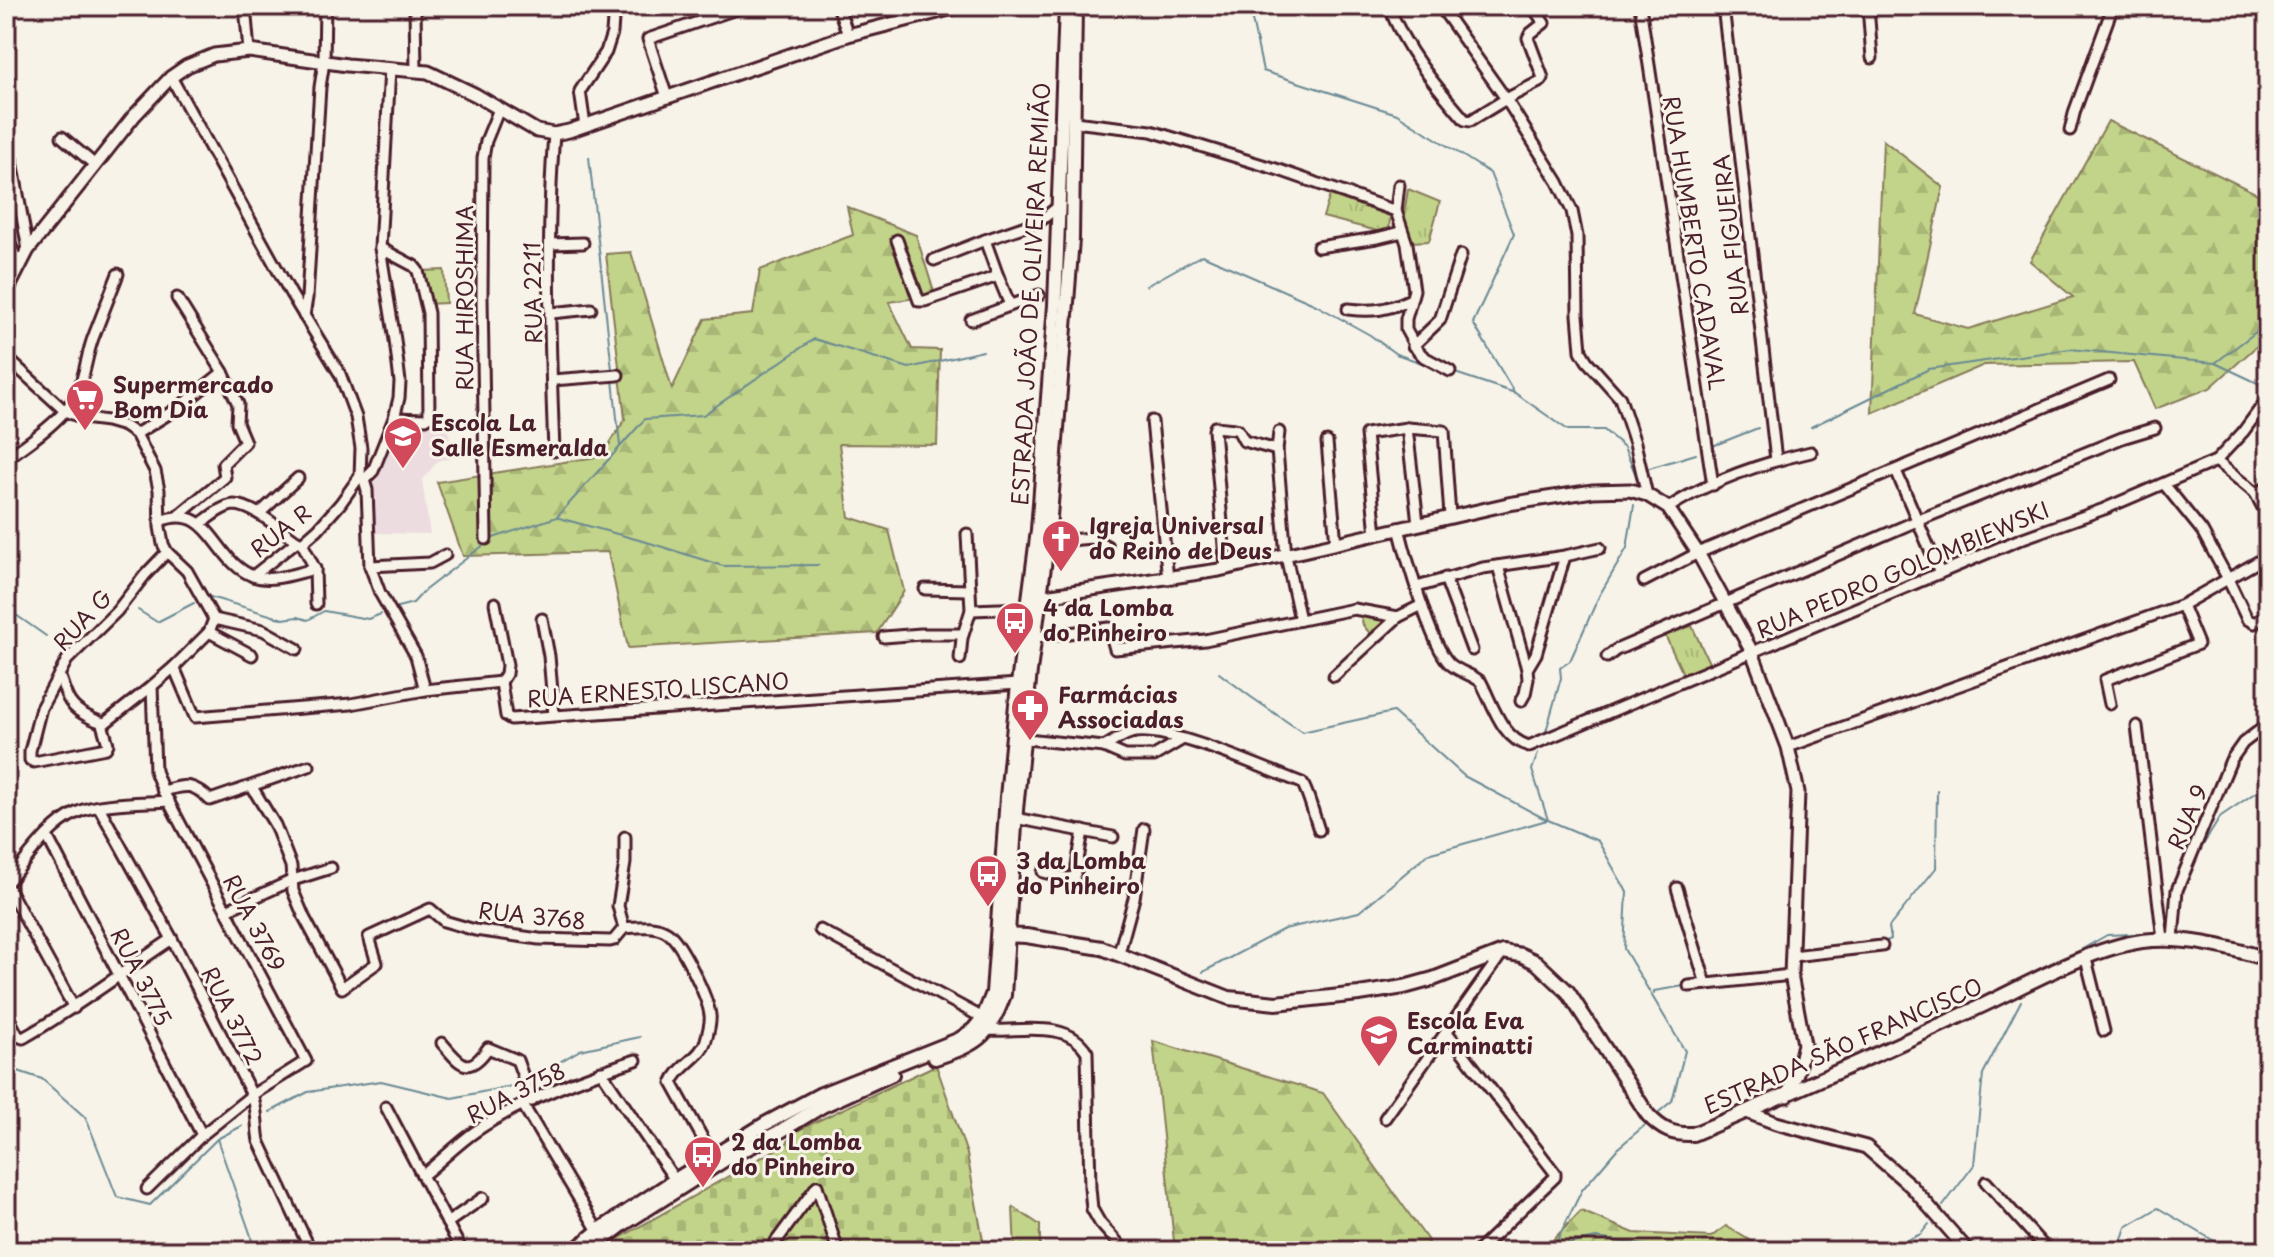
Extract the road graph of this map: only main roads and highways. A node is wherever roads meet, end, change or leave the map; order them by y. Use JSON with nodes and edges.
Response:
{"nodes":[{"id":1,"x":1066,"y":6,"type":"edge"},
{"id":2,"x":1075,"y":6,"type":"edge"},
{"id":3,"x":1073,"y":205,"type":"junction"},
{"id":4,"x":1059,"y":206,"type":"junction"},
{"id":5,"x":1045,"y":534,"type":"junction"},
{"id":6,"x":1032,"y":601,"type":"junction"},
{"id":7,"x":1020,"y":738,"type":"junction"},
{"id":8,"x":1003,"y":935,"type":"junction"},
{"id":9,"x":2268,"y":959,"type":"edge"},
{"id":10,"x":784,"y":1121,"type":"junction"},
{"id":11,"x":765,"y":1124,"type":"junction"},
{"id":12,"x":771,"y":1136,"type":"junction"},
{"id":13,"x":574,"y":1251,"type":"edge"},
{"id":14,"x":588,"y":1251,"type":"edge"}],
"edges":[{"from":1,"to":4,"type":"main road","name":"ESTRADA JOÃO DE OLIVEIRA REMIÃO"},
{"from":2,"to":3,"type":"main road","name":"ESTRADA JOÃO DE OLIVEIRA REMIÃO"},
{"from":3,"to":4,"type":"main road"},
{"from":3,"to":5,"type":"main road","name":"ESTRADA JOÃO DE OLIVEIRA REMIÃO"},
{"from":4,"to":5,"type":"main road","name":"ESTRADA JOÃO DE OLIVEIRA REMIÃO"},
{"from":5,"to":6,"type":"main road","name":"ESTRADA JOÃO DE OLIVEIRA REMIÃO"},
{"from":6,"to":7,"type":"main road","name":"ESTRADA JOÃO DE OLIVEIRA REMIÃO"},
{"from":6,"to":7,"type":"main road","name":"ESTRADA JOÃO DE OLIVEIRA REMIÃO"},
{"from":7,"to":8,"type":"main road","name":"ESTRADA JOÃO DE OLIVEIRA REMIÃO"},
{"from":7,"to":8,"type":"main road","name":"ESTRADA JOÃO DE OLIVEIRA REMIÃO"},
{"from":8,"to":9,"type":"main road","name":"ESTRADA SÃO FRANCISCO"},
{"from":8,"to":10,"type":"main road","name":"ESTRADA JOÃO DE OLIVEIRA REMIÃO"},
{"from":10,"to":11,"type":"main road"},
{"from":10,"to":12,"type":"main road"},
{"from":11,"to":12,"type":"main road"},
{"from":11,"to":13,"type":"main road"},
{"from":12,"to":14,"type":"main road"}]}
